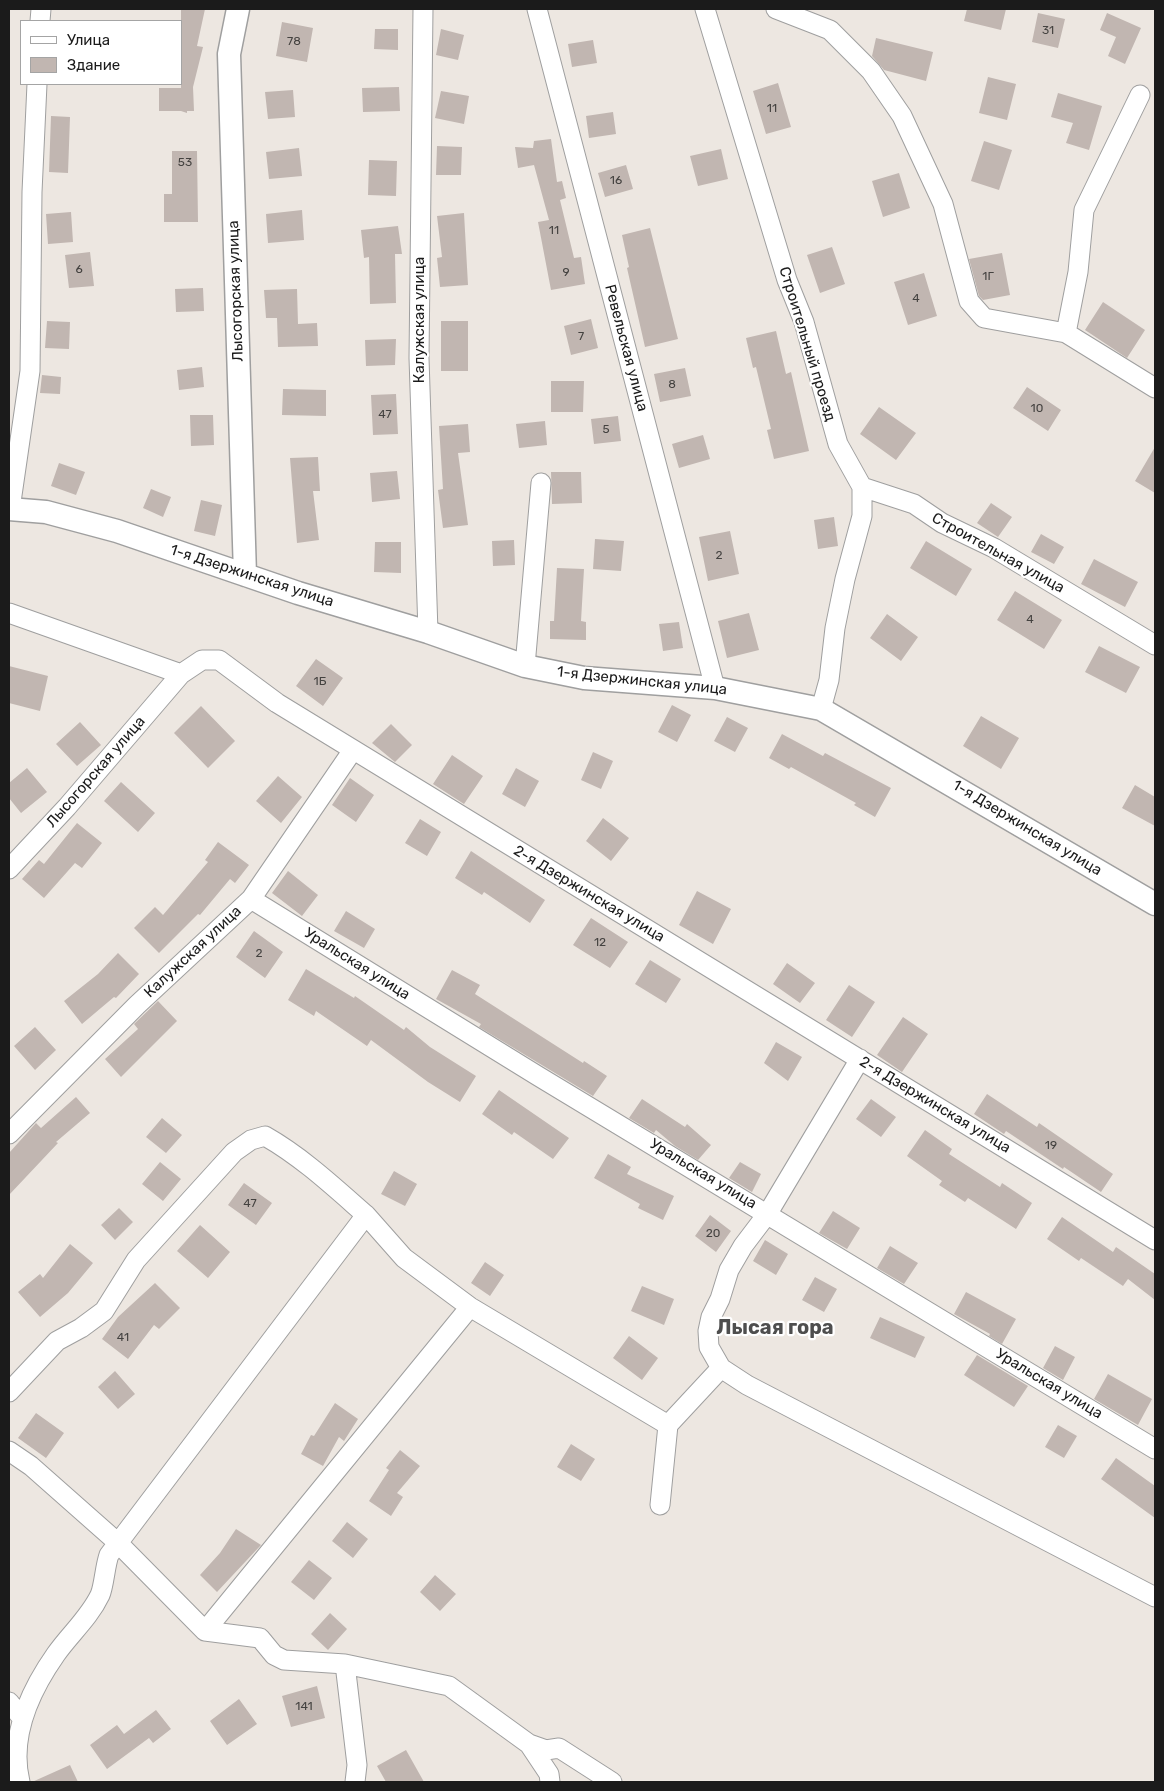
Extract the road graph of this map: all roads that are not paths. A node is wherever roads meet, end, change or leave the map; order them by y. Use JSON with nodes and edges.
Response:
{"nodes":[{"id":1,"x":238,"y":9,"type":"edge"},
{"id":2,"x":423,"y":9,"type":"edge"},
{"id":3,"x":537,"y":9,"type":"edge"},
{"id":4,"x":705,"y":9,"type":"edge"},
{"id":5,"x":776,"y":9,"type":"edge"},
{"id":6,"x":37,"y":85,"type":"edge"},
{"id":7,"x":1140,"y":95,"type":"dead end"},
{"id":8,"x":1066,"y":333,"type":"junction"},
{"id":9,"x":1155,"y":388,"type":"edge"},
{"id":10,"x":541,"y":483,"type":"dead end"},
{"id":11,"x":862,"y":487,"type":"junction"},
{"id":12,"x":9,"y":509,"type":"edge"},
{"id":13,"x":245,"y":574,"type":"junction"},
{"id":14,"x":9,"y":613,"type":"edge"},
{"id":15,"x":428,"y":632,"type":"junction"},
{"id":16,"x":1155,"y":645,"type":"edge"},
{"id":17,"x":525,"y":666,"type":"junction"},
{"id":18,"x":181,"y":674,"type":"junction"},
{"id":19,"x":715,"y":688,"type":"junction"},
{"id":20,"x":821,"y":709,"type":"junction"},
{"id":21,"x":353,"y":750,"type":"junction"},
{"id":22,"x":9,"y":869,"type":"edge"},
{"id":23,"x":251,"y":899,"type":"junction"},
{"id":24,"x":1155,"y":904,"type":"edge"},
{"id":25,"x":860,"y":1060,"type":"junction"},
{"id":26,"x":9,"y":1134,"type":"edge"},
{"id":27,"x":768,"y":1213,"type":"junction"},
{"id":28,"x":366,"y":1215,"type":"junction"},
{"id":29,"x":1155,"y":1240,"type":"edge"},
{"id":30,"x":470,"y":1307,"type":"junction"},
{"id":31,"x":722,"y":1368,"type":"junction"},
{"id":32,"x":9,"y":1392,"type":"edge"},
{"id":33,"x":668,"y":1425,"type":"junction"},
{"id":34,"x":1155,"y":1449,"type":"edge"},
{"id":35,"x":9,"y":1451,"type":"edge"},
{"id":36,"x":660,"y":1505,"type":"dead end"},
{"id":37,"x":117,"y":1542,"type":"junction"},
{"id":38,"x":1155,"y":1597,"type":"edge"},
{"id":39,"x":205,"y":1632,"type":"junction"},
{"id":40,"x":345,"y":1664,"type":"junction"},
{"id":41,"x":9,"y":1702,"type":"edge"},
{"id":42,"x":22,"y":1718,"type":"junction"},
{"id":43,"x":529,"y":1744,"type":"junction"},
{"id":44,"x":9,"y":1781,"type":"edge"},
{"id":45,"x":20,"y":1782,"type":"edge"},
{"id":46,"x":355,"y":1782,"type":"edge"},
{"id":47,"x":550,"y":1782,"type":"edge"},
{"id":48,"x":612,"y":1782,"type":"edge"}],
"edges":[{"from":1,"to":13,"type":"street","name":"Лысогорская улица"},
{"from":2,"to":15,"type":"street","name":"Калужская улица"},
{"from":3,"to":19,"type":"street","name":"Ревельская улица"},
{"from":4,"to":11,"type":"street","name":"Строительный проезд"},
{"from":5,"to":8,"type":"street"},
{"from":6,"to":12,"type":"street"},
{"from":7,"to":8,"type":"street"},
{"from":8,"to":9,"type":"street"},
{"from":10,"to":17,"type":"street"},
{"from":11,"to":16,"type":"street","name":"Строительная улица"},
{"from":11,"to":20,"type":"street","name":"Строительный проезд"},
{"from":12,"to":13,"type":"street","name":"1-я Дзержинская улица"},
{"from":13,"to":15,"type":"street","name":"1-я Дзержинская улица"},
{"from":14,"to":18,"type":"street"},
{"from":15,"to":17,"type":"street","name":"1-я Дзержинская улица"},
{"from":17,"to":19,"type":"street","name":"1-я Дзержинская улица"},
{"from":18,"to":21,"type":"street","name":"2-я Дзержинская улица"},
{"from":18,"to":22,"type":"street","name":"Лысогорская улица"},
{"from":19,"to":20,"type":"street","name":"1-я Дзержинская улица"},
{"from":20,"to":24,"type":"street","name":"1-я Дзержинская улица"},
{"from":21,"to":23,"type":"street","name":"Калужская улица"},
{"from":21,"to":25,"type":"street","name":"2-я Дзержинская улица"},
{"from":23,"to":26,"type":"street","name":"Калужская улица"},
{"from":23,"to":27,"type":"street","name":"Уральская улица"},
{"from":25,"to":27,"type":"street"},
{"from":25,"to":29,"type":"street","name":"2-я Дзержинская улица"},
{"from":27,"to":31,"type":"street"},
{"from":27,"to":34,"type":"street","name":"Уральская улица"},
{"from":28,"to":30,"type":"street"},
{"from":28,"to":32,"type":"street"},
{"from":28,"to":37,"type":"street"},
{"from":30,"to":33,"type":"street"},
{"from":30,"to":39,"type":"street"},
{"from":31,"to":33,"type":"street"},
{"from":31,"to":38,"type":"street"},
{"from":33,"to":36,"type":"street"},
{"from":35,"to":37,"type":"street"},
{"from":37,"to":39,"type":"street"},
{"from":37,"to":42,"type":"street"},
{"from":39,"to":40,"type":"street"},
{"from":40,"to":43,"type":"street"},
{"from":40,"to":46,"type":"street"},
{"from":41,"to":42,"type":"street"},
{"from":42,"to":45,"type":"street"},
{"from":43,"to":47,"type":"street"},
{"from":43,"to":48,"type":"street"},
{"from":44,"to":45,"type":"street"}]}
